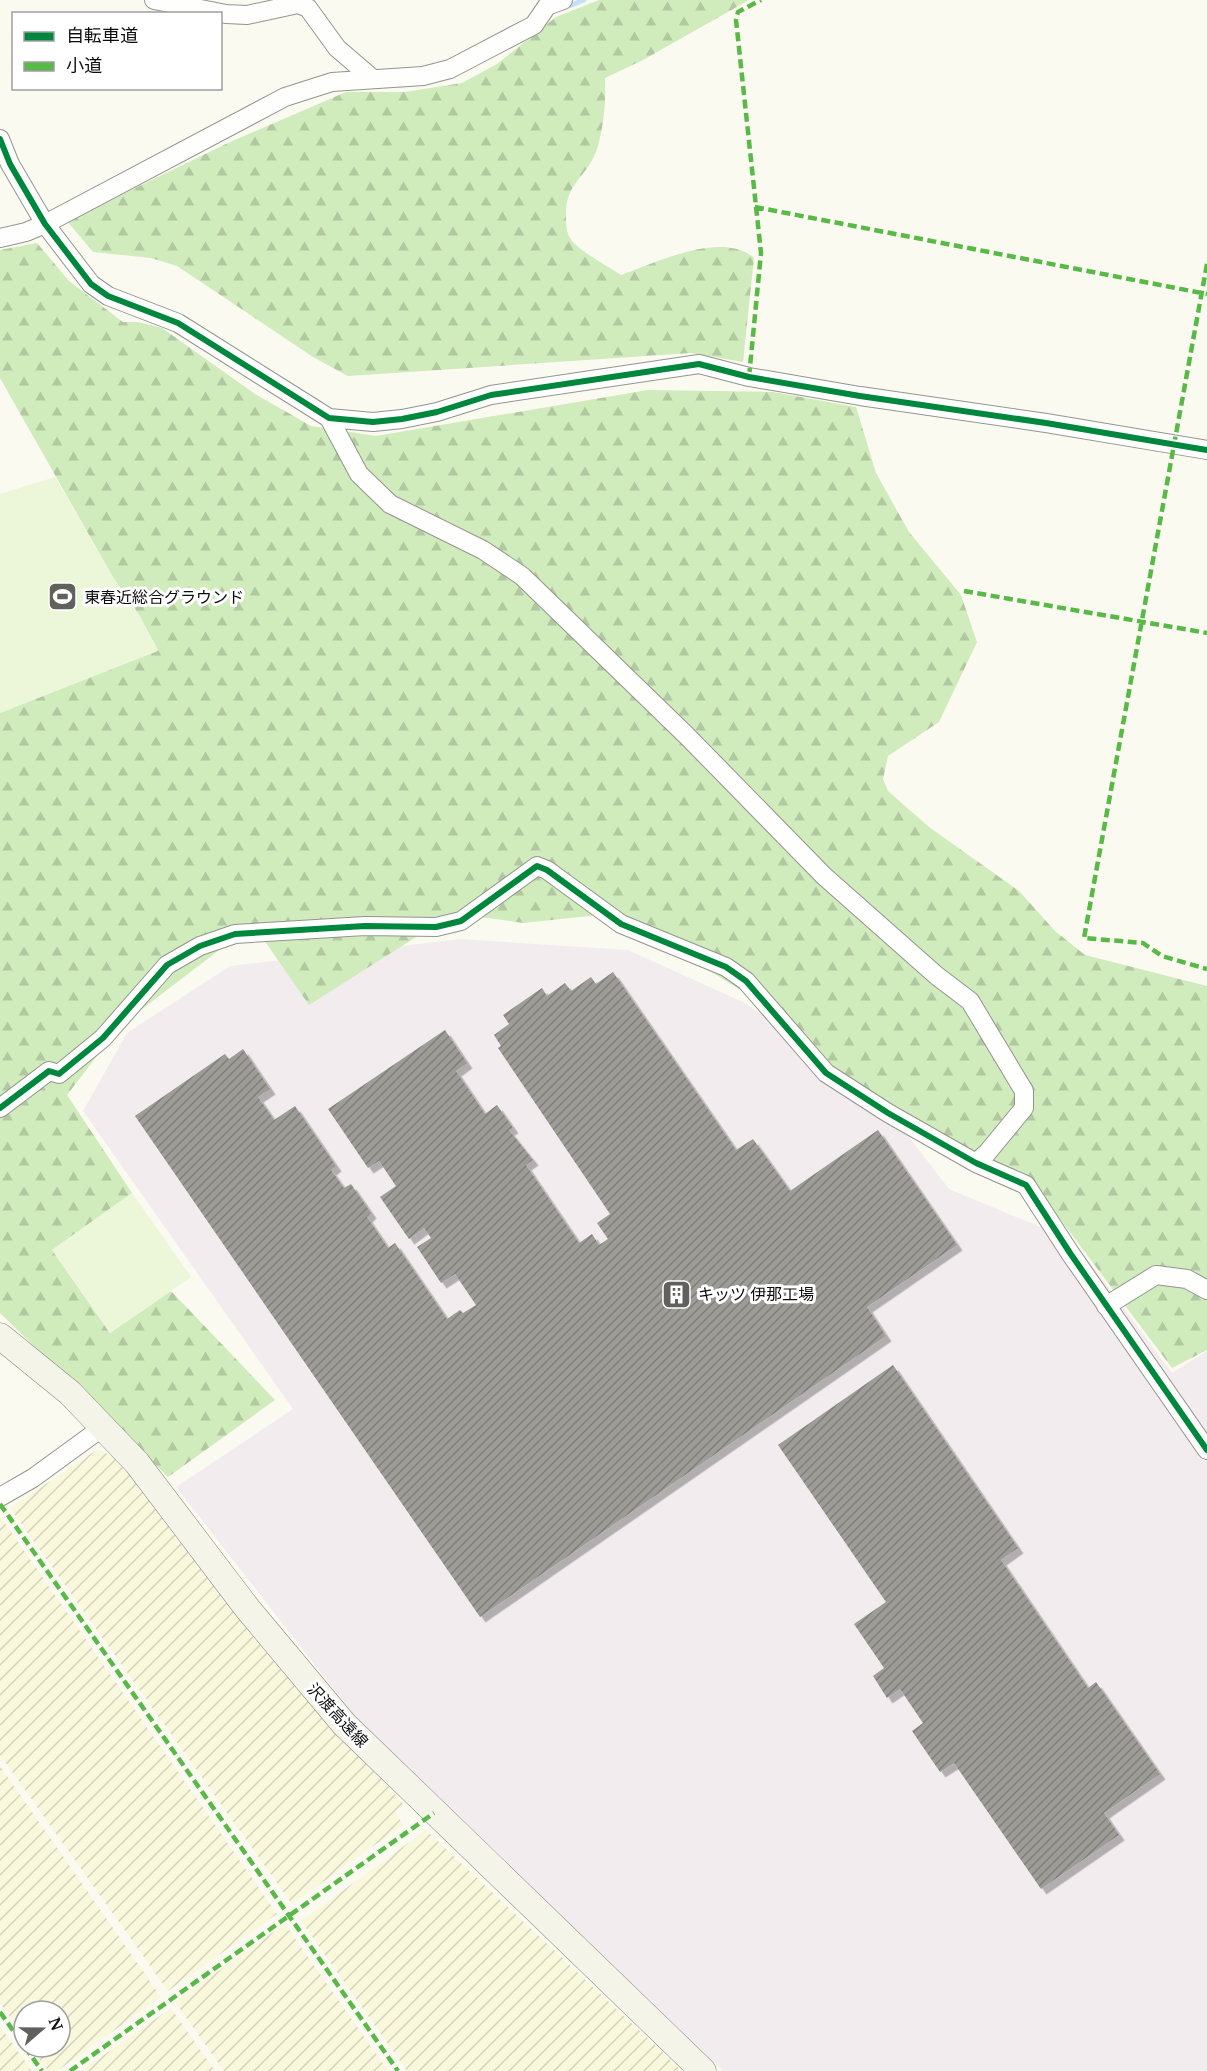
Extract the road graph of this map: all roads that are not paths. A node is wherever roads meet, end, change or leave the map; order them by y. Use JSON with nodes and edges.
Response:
{"nodes":[{"id":1,"x":154,"y":0,"type":"edge"},
{"id":2,"x":563,"y":0,"type":"edge"},
{"id":3,"x":216,"y":12,"type":"edge"},
{"id":4,"x":222,"y":13,"type":"edge"},
{"id":5,"x":373,"y":79,"type":"junction"},
{"id":6,"x":0,"y":139,"type":"edge"},
{"id":7,"x":45,"y":224,"type":"junction"},
{"id":8,"x":0,"y":238,"type":"edge"},
{"id":9,"x":329,"y":418,"type":"junction"},
{"id":10,"x":1207,"y":450,"type":"edge"},
{"id":11,"x":0,"y":1108,"type":"edge"},
{"id":12,"x":976,"y":1162,"type":"junction"},
{"id":13,"x":1207,"y":1290,"type":"edge"},
{"id":14,"x":1106,"y":1306,"type":"junction"},
{"id":15,"x":0,"y":1336,"type":"edge"},
{"id":16,"x":103,"y":1427,"type":"junction"},
{"id":17,"x":1207,"y":1450,"type":"edge"},
{"id":18,"x":0,"y":1497,"type":"edge"},
{"id":19,"x":703,"y":2071,"type":"edge"}],
"edges":[{"from":1,"to":3,"type":"street"},
{"from":2,"to":5,"type":"street"},
{"from":4,"to":5,"type":"street"},
{"from":5,"to":7,"type":"street"},
{"from":6,"to":7,"type":"street"},
{"from":7,"to":8,"type":"street"},
{"from":7,"to":9,"type":"street"},
{"from":9,"to":10,"type":"street"},
{"from":9,"to":12,"type":"street"},
{"from":11,"to":12,"type":"street"},
{"from":12,"to":14,"type":"street"},
{"from":13,"to":14,"type":"street"},
{"from":14,"to":17,"type":"street"},
{"from":15,"to":16,"type":"main road","name":"沢渡高遠線"},
{"from":16,"to":18,"type":"street"},
{"from":16,"to":19,"type":"main road","name":"沢渡高遠線"}]}
